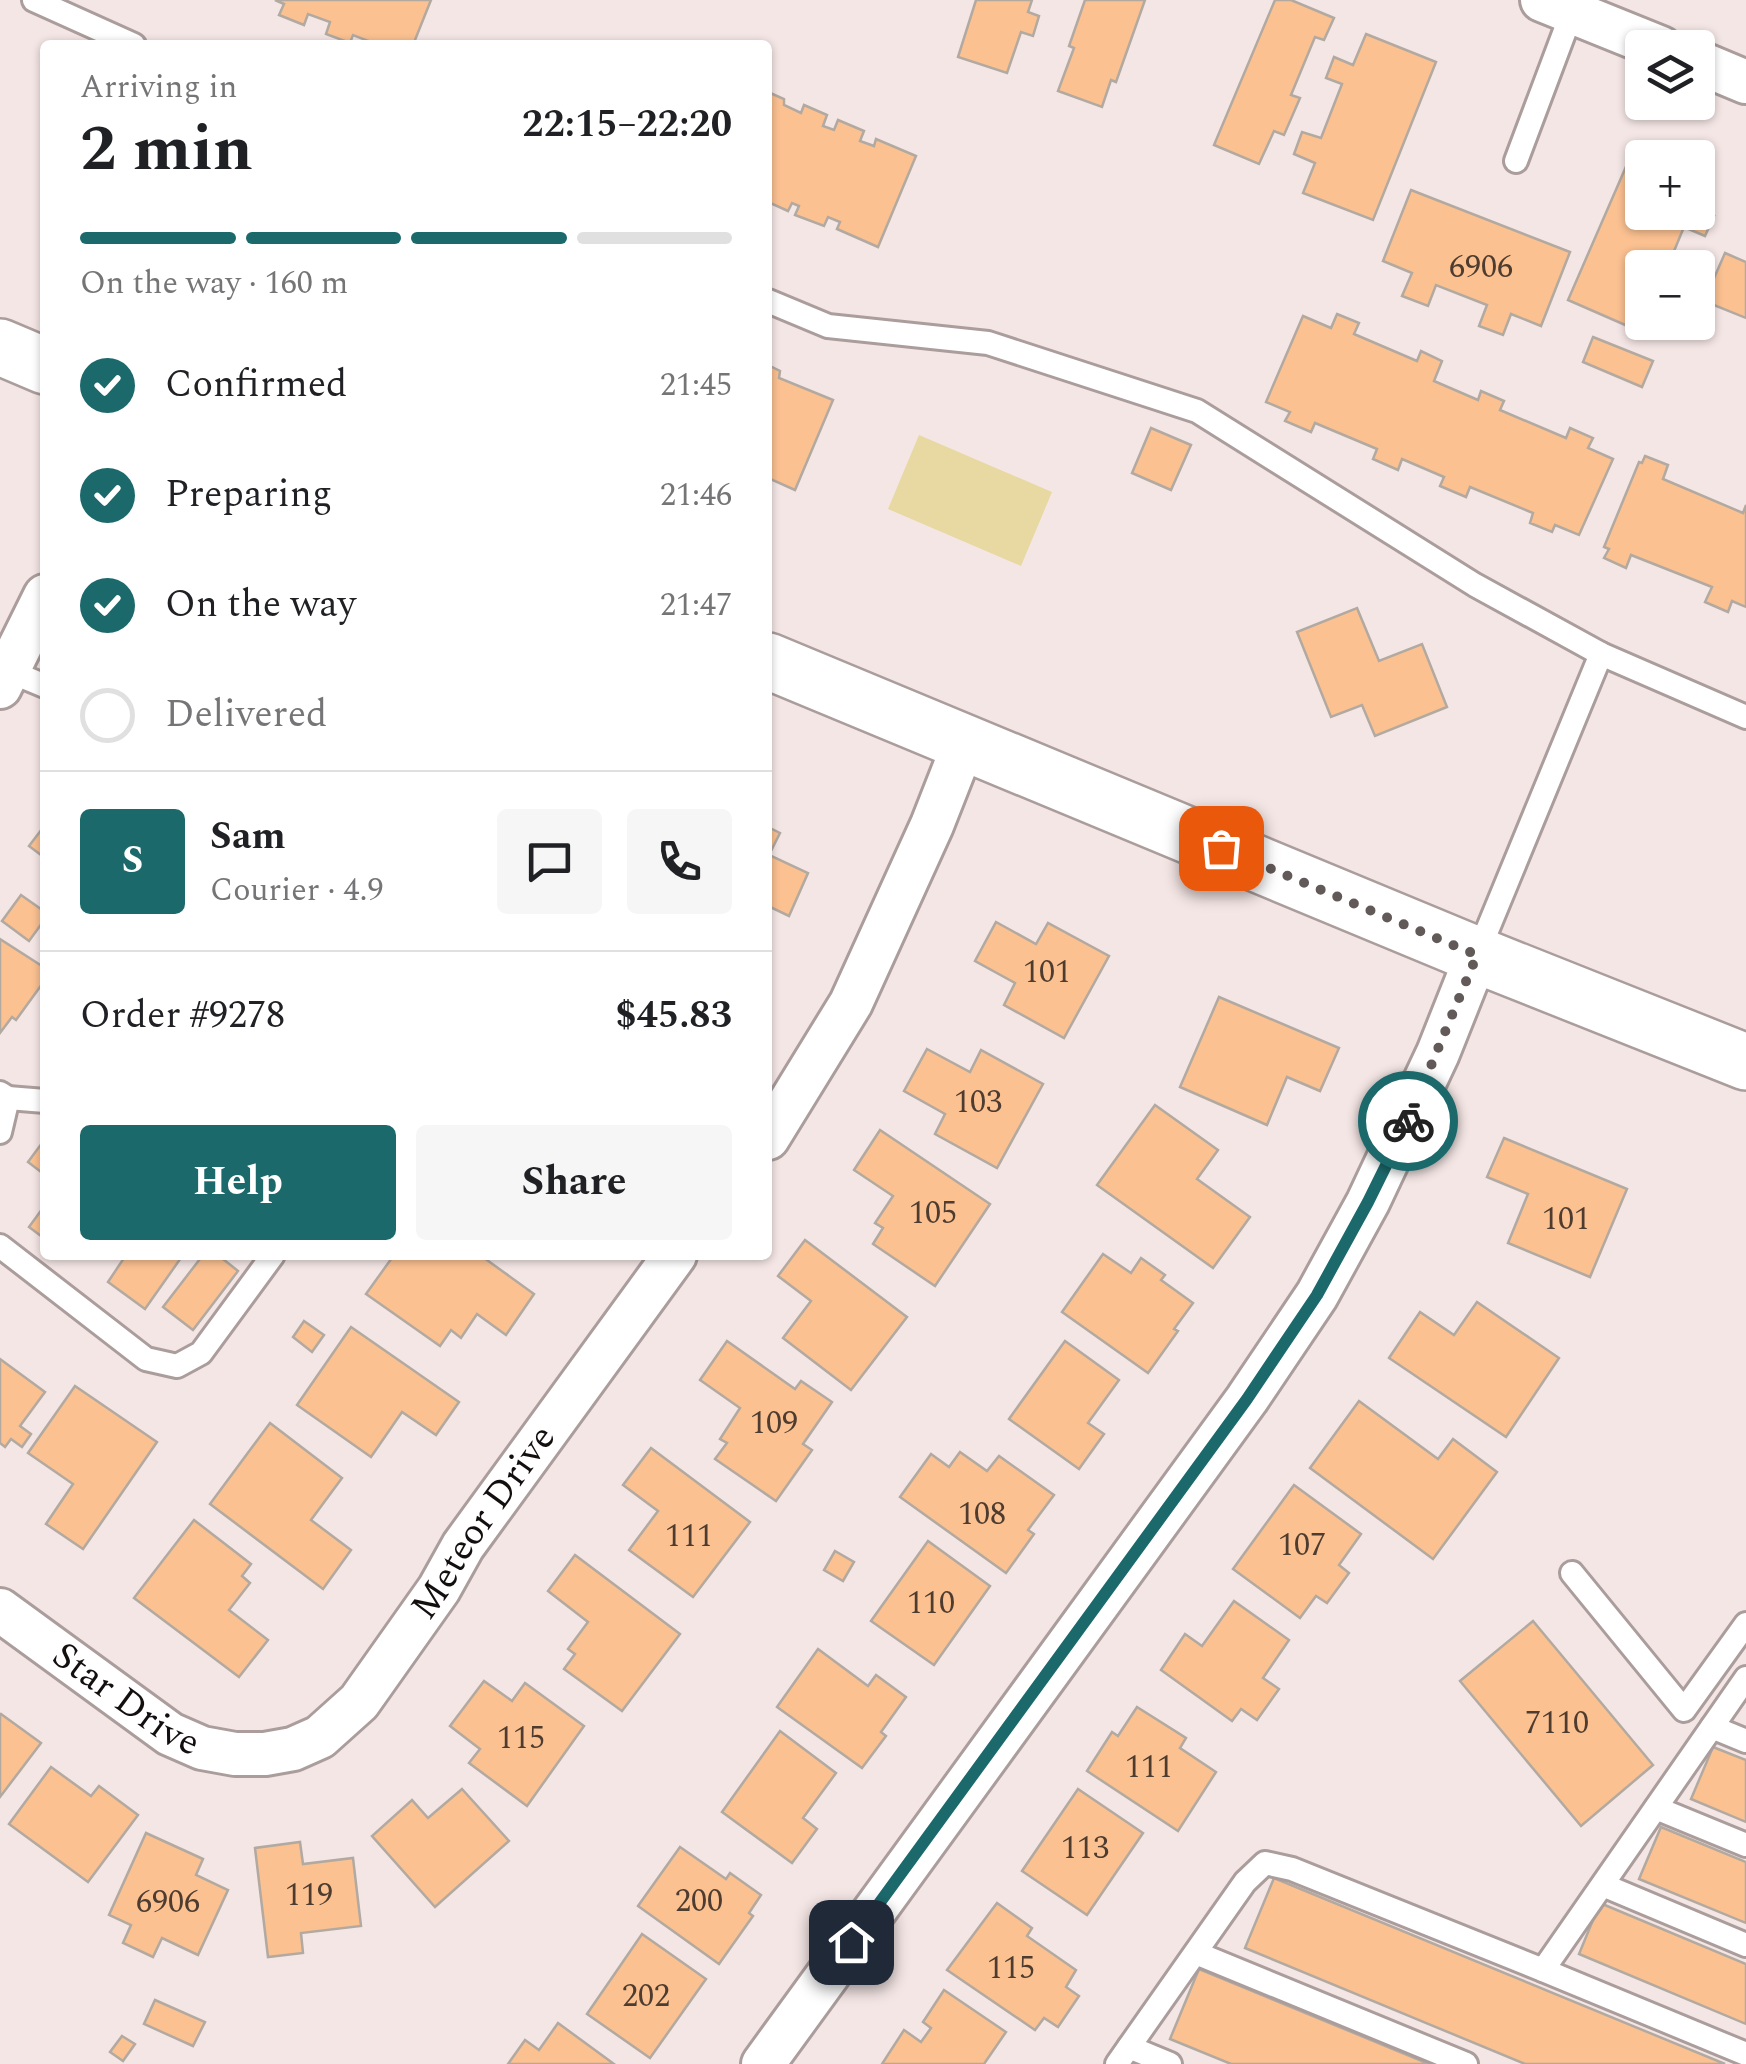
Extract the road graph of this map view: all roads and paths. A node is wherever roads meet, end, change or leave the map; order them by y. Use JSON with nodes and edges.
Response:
{"nodes":[{"id":1,"x":34,"y":0,"type":"edge"},
{"id":2,"x":1557,"y":6,"type":"edge"},
{"id":3,"x":1625,"y":33,"type":"edge"},
{"id":4,"x":123,"y":40,"type":"edge"},
{"id":5,"x":1715,"y":69,"type":"edge"},
{"id":6,"x":1746,"y":82,"type":"edge"},
{"id":7,"x":1516,"y":161,"type":"dead end"},
{"id":8,"x":772,"y":303,"type":"edge"},
{"id":9,"x":0,"y":346,"type":"edge"},
{"id":10,"x":40,"y":364,"type":"edge"},
{"id":11,"x":40,"y":612,"type":"edge"},
{"id":12,"x":1602,"y":654,"type":"junction"},
{"id":13,"x":772,"y":663,"type":"edge"},
{"id":14,"x":18,"y":681,"type":"edge"},
{"id":15,"x":1746,"y":717,"type":"edge"},
{"id":16,"x":965,"y":741,"type":"junction"},
{"id":17,"x":1477,"y":955,"type":"junction"},
{"id":18,"x":1746,"y":1062,"type":"edge"},
{"id":19,"x":4,"y":1096,"type":"edge"},
{"id":20,"x":40,"y":1100,"type":"edge"},
{"id":21,"x":772,"y":1131,"type":"edge"},
{"id":22,"x":0,"y":1132,"type":"edge"},
{"id":23,"x":0,"y":1246,"type":"edge"},
{"id":24,"x":269,"y":1260,"type":"edge"},
{"id":25,"x":670,"y":1260,"type":"edge"},
{"id":26,"x":1572,"y":1573,"type":"dead end"},
{"id":27,"x":0,"y":1610,"type":"edge"},
{"id":28,"x":1746,"y":1624,"type":"edge"},
{"id":29,"x":1746,"y":1678,"type":"edge"},
{"id":30,"x":1712,"y":1726,"type":"junction"},
{"id":31,"x":1746,"y":1741,"type":"edge"},
{"id":32,"x":265,"y":1754,"type":"joint"},
{"id":33,"x":1656,"y":1808,"type":"junction"},
{"id":34,"x":1746,"y":1845,"type":"edge"},
{"id":35,"x":1603,"y":1885,"type":"junction"},
{"id":36,"x":1746,"y":1945,"type":"edge"},
{"id":37,"x":1196,"y":1953,"type":"junction"},
{"id":38,"x":1543,"y":1970,"type":"junction"},
{"id":39,"x":1746,"y":2054,"type":"edge"},
{"id":40,"x":1123,"y":2056,"type":"edge"},
{"id":41,"x":762,"y":2064,"type":"edge"},
{"id":42,"x":1170,"y":2064,"type":"edge"},
{"id":43,"x":1466,"y":2064,"type":"edge"}],
"edges":[{"from":1,"to":4,"type":"lane"},
{"from":2,"to":3,"type":"street"},
{"from":2,"to":7,"type":"lane"},
{"from":5,"to":6,"type":"street"},
{"from":8,"to":12,"type":"lane"},
{"from":9,"to":10,"type":"main road"},
{"from":11,"to":14,"type":"street"},
{"from":12,"to":15,"type":"lane"},
{"from":12,"to":17,"type":"lane"},
{"from":13,"to":16,"type":"main road"},
{"from":16,"to":17,"type":"main road"},
{"from":16,"to":21,"type":"street"},
{"from":17,"to":18,"type":"main road"},
{"from":17,"to":41,"type":"street"},
{"from":19,"to":20,"type":"lane"},
{"from":19,"to":22,"type":"lane"},
{"from":23,"to":24,"type":"lane"},
{"from":25,"to":32,"type":"street","name":"Meteor Drive"},
{"from":26,"to":28,"type":"lane"},
{"from":27,"to":32,"type":"street","name":"Star Drive"},
{"from":29,"to":30,"type":"lane"},
{"from":30,"to":31,"type":"lane"},
{"from":30,"to":33,"type":"lane"},
{"from":33,"to":34,"type":"lane"},
{"from":33,"to":35,"type":"lane"},
{"from":35,"to":36,"type":"lane"},
{"from":35,"to":38,"type":"lane"},
{"from":37,"to":38,"type":"lane"},
{"from":37,"to":40,"type":"lane"},
{"from":37,"to":43,"type":"lane"},
{"from":38,"to":39,"type":"lane"},
{"from":40,"to":42,"type":"lane"}]}
